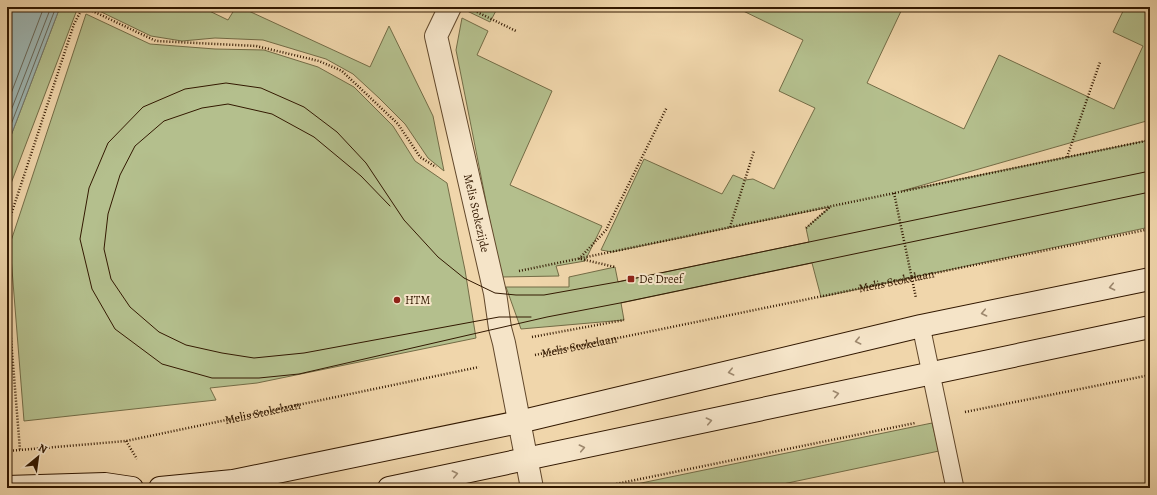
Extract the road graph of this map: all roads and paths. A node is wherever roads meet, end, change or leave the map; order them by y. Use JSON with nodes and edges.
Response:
{"nodes":[{"id":1,"x":83,"y":7,"type":"edge"},
{"id":2,"x":450,"y":7,"type":"edge"},
{"id":3,"x":473,"y":10,"type":"dead end"},
{"id":4,"x":516,"y":31,"type":"dead end"},
{"id":5,"x":1100,"y":62,"type":"dead end"},
{"id":6,"x":666,"y":108,"type":"dead end"},
{"id":7,"x":1150,"y":140,"type":"edge"},
{"id":8,"x":754,"y":151,"type":"dead end"},
{"id":9,"x":1066,"y":158,"type":"junction"},
{"id":10,"x":471,"y":188,"type":"junction"},
{"id":11,"x":894,"y":193,"type":"junction"},
{"id":12,"x":831,"y":207,"type":"junction"},
{"id":13,"x":730,"y":228,"type":"junction"},
{"id":14,"x":806,"y":228,"type":"dead end"},
{"id":15,"x":1150,"y":230,"type":"edge"},
{"id":16,"x":7,"y":233,"type":"edge"},
{"id":17,"x":579,"y":259,"type":"junction"},
{"id":18,"x":615,"y":267,"type":"dead end"},
{"id":19,"x":491,"y":277,"type":"junction"},
{"id":20,"x":912,"y":278,"type":"junction"},
{"id":21,"x":1150,"y":279,"type":"edge"},
{"id":22,"x":7,"y":290,"type":"edge"},
{"id":23,"x":624,"y":320,"type":"dead end"},
{"id":24,"x":921,"y":326,"type":"junction"},
{"id":25,"x":1150,"y":327,"type":"edge"},
{"id":26,"x":506,"y":352,"type":"junction"},
{"id":27,"x":932,"y":373,"type":"junction"},
{"id":28,"x":1150,"y":375,"type":"edge"},
{"id":29,"x":941,"y":417,"type":"junction"},
{"id":30,"x":519,"y":422,"type":"junction"},
{"id":31,"x":20,"y":450,"type":"junction"},
{"id":32,"x":7,"y":451,"type":"edge"},
{"id":33,"x":526,"y":460,"type":"junction"},
{"id":34,"x":7,"y":488,"type":"edge"},
{"id":35,"x":132,"y":488,"type":"edge"},
{"id":36,"x":160,"y":488,"type":"edge"},
{"id":37,"x":389,"y":488,"type":"edge"},
{"id":38,"x":532,"y":488,"type":"edge"},
{"id":39,"x":596,"y":488,"type":"edge"},
{"id":40,"x":955,"y":488,"type":"edge"}],
"edges":[{"from":1,"to":10,"type":"path"},
{"from":1,"to":16,"type":"path"},
{"from":2,"to":10,"type":"street","name":"Melis Stokezijde"},
{"from":3,"to":4,"type":"path"},
{"from":5,"to":9,"type":"path"},
{"from":6,"to":17,"type":"path"},
{"from":7,"to":9,"type":"path"},
{"from":8,"to":13,"type":"path"},
{"from":9,"to":11,"type":"path"},
{"from":10,"to":19,"type":"street","name":"Melis Stokezijde"},
{"from":11,"to":12,"type":"path"},
{"from":11,"to":20,"type":"path"},
{"from":12,"to":13,"type":"path"},
{"from":12,"to":14,"type":"path"},
{"from":13,"to":17,"type":"path"},
{"from":15,"to":20,"type":"path","name":"Melis Stokelaan"},
{"from":17,"to":18,"type":"path"},
{"from":17,"to":19,"type":"path"},
{"from":19,"to":26,"type":"street","name":"Melis Stokezijde"},
{"from":20,"to":26,"type":"path","name":"Melis Stokelaan"},
{"from":21,"to":24,"type":"street","one_way":true},
{"from":22,"to":31,"type":"path"},
{"from":23,"to":26,"type":"path"},
{"from":24,"to":27,"type":"lane"},
{"from":24,"to":30,"type":"street","one_way":true},
{"from":25,"to":27,"type":"street"},
{"from":26,"to":30,"type":"street","name":"Melis Stokezijde"},
{"from":26,"to":31,"type":"path","name":"Melis Stokelaan"},
{"from":27,"to":29,"type":"lane"},
{"from":33,"to":27,"type":"street","one_way":true},
{"from":28,"to":29,"type":"path"},
{"from":29,"to":39,"type":"path"},
{"from":29,"to":40,"type":"lane"},
{"from":30,"to":33,"type":"street"},
{"from":30,"to":36,"type":"street"},
{"from":31,"to":32,"type":"path","name":"Melis Stokelaan"},
{"from":37,"to":33,"type":"street","one_way":true},
{"from":33,"to":38,"type":"street"},
{"from":34,"to":35,"type":"street"}]}
